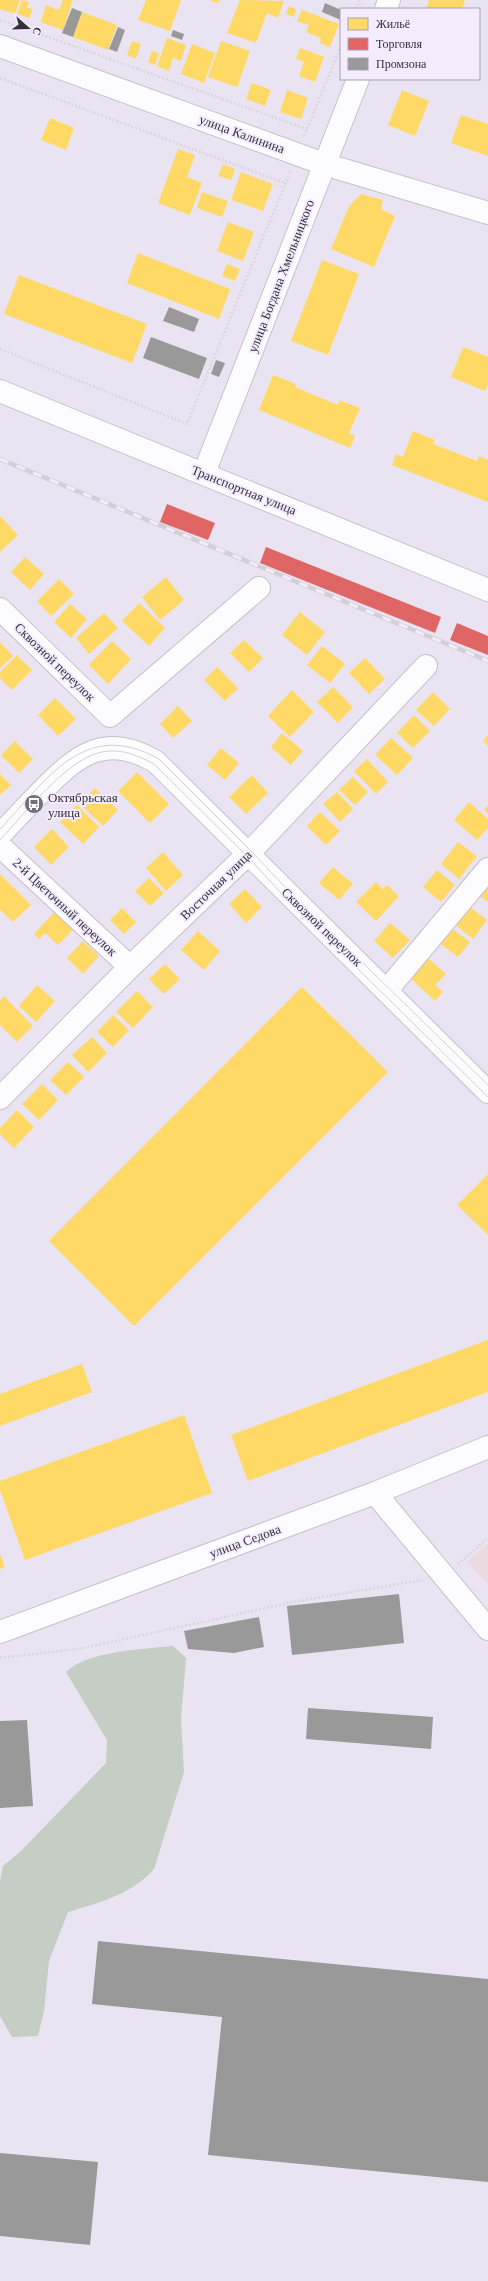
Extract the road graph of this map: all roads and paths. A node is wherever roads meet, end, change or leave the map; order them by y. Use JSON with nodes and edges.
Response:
{"nodes":[{"id":1,"x":0,"y":20,"type":"edge"},
{"id":2,"x":0,"y":46,"type":"edge"},
{"id":3,"x":340,"y":48,"type":"edge"},
{"id":4,"x":0,"y":78,"type":"edge"},
{"id":5,"x":358,"y":80,"type":"edge"},
{"id":6,"x":307,"y":129,"type":"junction"},
{"id":7,"x":297,"y":154,"type":"junction"},
{"id":8,"x":324,"y":164,"type":"junction"},
{"id":9,"x":285,"y":183,"type":"junction"},
{"id":10,"x":488,"y":213,"type":"edge"},
{"id":11,"x":0,"y":349,"type":"edge"},
{"id":12,"x":0,"y":391,"type":"edge"},
{"id":13,"x":204,"y":473,"type":"junction"},
{"id":14,"x":259,"y":588,"type":"dead end"},
{"id":15,"x":488,"y":590,"type":"edge"},
{"id":16,"x":0,"y":608,"type":"edge"},
{"id":17,"x":426,"y":666,"type":"dead end"},
{"id":18,"x":0,"y":835,"type":"edge"},
{"id":19,"x":0,"y":846,"type":"edge"},
{"id":20,"x":249,"y":853,"type":"junction"},
{"id":21,"x":488,"y":869,"type":"edge"},
{"id":22,"x":130,"y":967,"type":"junction"},
{"id":23,"x":386,"y":990,"type":"junction"},
{"id":24,"x":488,"y":1092,"type":"edge"},
{"id":25,"x":0,"y":1098,"type":"edge"},
{"id":26,"x":488,"y":1447,"type":"edge"},
{"id":27,"x":375,"y":1493,"type":"junction"},
{"id":28,"x":488,"y":1538,"type":"edge"},
{"id":29,"x":444,"y":1576,"type":"junction"},
{"id":30,"x":488,"y":1629,"type":"edge"},
{"id":31,"x":0,"y":1632,"type":"edge"},
{"id":32,"x":0,"y":1658,"type":"edge"}],
"edges":[{"from":1,"to":6,"type":"path"},
{"from":2,"to":7,"type":"street","name":"улица Калинина"},
{"from":3,"to":6,"type":"path"},
{"from":4,"to":9,"type":"path"},
{"from":5,"to":8,"type":"street","name":"улица Богдана Хмельницкого"},
{"from":6,"to":7,"type":"path"},
{"from":7,"to":8,"type":"street","name":"улица Калинина"},
{"from":7,"to":9,"type":"path"},
{"from":8,"to":10,"type":"street","name":"улица Калинина"},
{"from":8,"to":13,"type":"street","name":"улица Богдана Хмельницкого"},
{"from":9,"to":11,"type":"path"},
{"from":12,"to":13,"type":"street","name":"Транспортная улица"},
{"from":13,"to":15,"type":"street","name":"Транспортная улица"},
{"from":14,"to":16,"type":"street","name":"Сквозной переулок"},
{"from":17,"to":20,"type":"street","name":"Восточная улица"},
{"from":18,"to":20,"type":"street","name":"Сквозной переулок"},
{"from":19,"to":22,"type":"street","name":"2-й Цветочный переулок"},
{"from":20,"to":22,"type":"street","name":"Восточная улица"},
{"from":20,"to":23,"type":"street","name":"Сквозной переулок"},
{"from":21,"to":23,"type":"street"},
{"from":22,"to":25,"type":"street","name":"Восточная улица"},
{"from":23,"to":24,"type":"street","name":"Сквозной переулок"},
{"from":26,"to":27,"type":"street","name":"улица Седова"},
{"from":27,"to":29,"type":"street"},
{"from":27,"to":31,"type":"street","name":"улица Седова"},
{"from":28,"to":29,"type":"path"},
{"from":29,"to":30,"type":"street"},
{"from":29,"to":32,"type":"path"}]}
